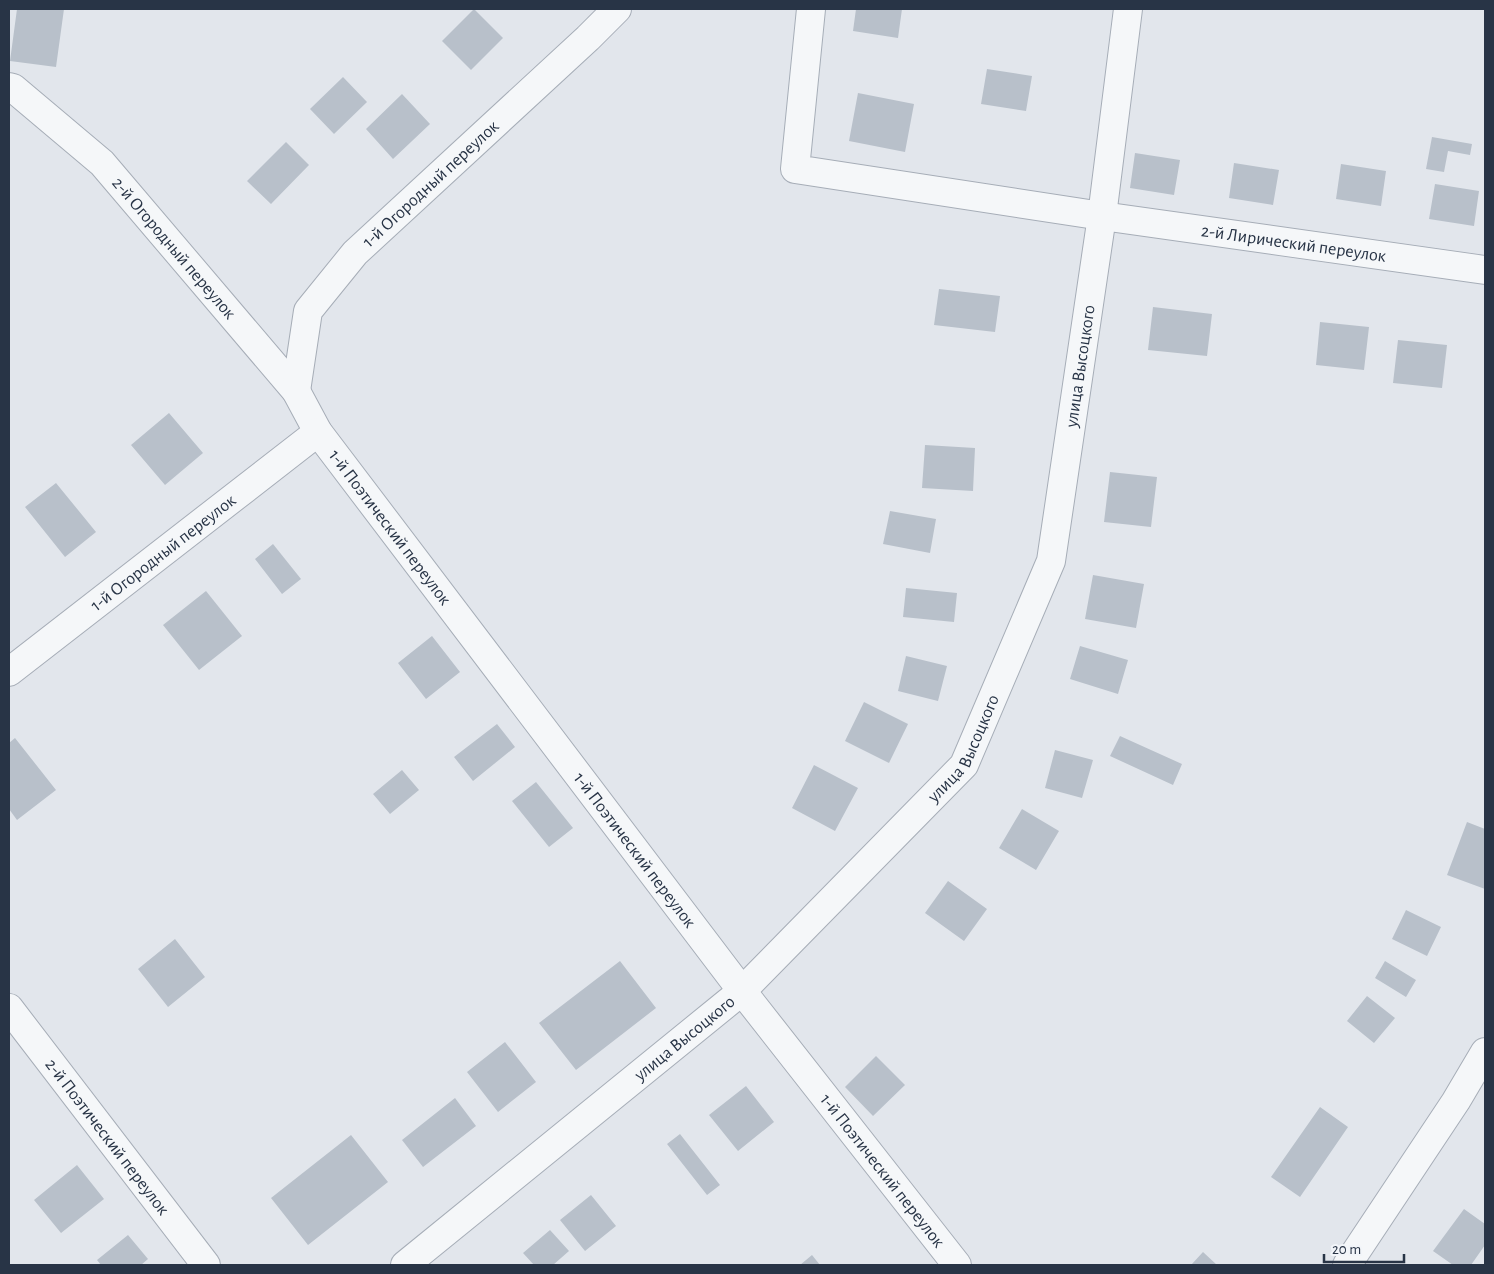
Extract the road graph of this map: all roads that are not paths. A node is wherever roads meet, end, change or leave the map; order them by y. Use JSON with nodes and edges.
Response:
{"nodes":[{"id":1,"x":617,"y":9,"type":"edge"},
{"id":2,"x":811,"y":9,"type":"edge"},
{"id":3,"x":1128,"y":9,"type":"edge"},
{"id":4,"x":9,"y":87,"type":"edge"},
{"id":5,"x":1102,"y":216,"type":"junction"},
{"id":6,"x":1485,"y":270,"type":"edge"},
{"id":7,"x":296,"y":391,"type":"junction"},
{"id":8,"x":318,"y":432,"type":"junction"},
{"id":9,"x":9,"y":672,"type":"edge"},
{"id":10,"x":742,"y":991,"type":"junction"},
{"id":11,"x":9,"y":1008,"type":"edge"},
{"id":12,"x":1485,"y":1052,"type":"edge"},
{"id":13,"x":206,"y":1265,"type":"edge"},
{"id":14,"x":405,"y":1265,"type":"edge"},
{"id":15,"x":957,"y":1265,"type":"edge"},
{"id":16,"x":1347,"y":1265,"type":"edge"}],
"edges":[{"from":1,"to":7,"type":"street","name":"1-й Огородный переулок"},
{"from":2,"to":5,"type":"street","name":"2-й Лирический переулок"},
{"from":3,"to":5,"type":"street","name":"улица Высоцкого"},
{"from":4,"to":7,"type":"street","name":"2-й Огородный переулок"},
{"from":5,"to":6,"type":"street","name":"2-й Лирический переулок"},
{"from":5,"to":10,"type":"street","name":"улица Высоцкого"},
{"from":7,"to":8,"type":"street","name":"2-й Огородный переулок"},
{"from":8,"to":9,"type":"street","name":"1-й Огородный переулок"},
{"from":8,"to":10,"type":"street","name":"1-й Поэтический переулок"},
{"from":10,"to":14,"type":"street","name":"улица Высоцкого"},
{"from":10,"to":15,"type":"street","name":"1-й Поэтический переулок"},
{"from":11,"to":13,"type":"street","name":"2-й Поэтический переулок"},
{"from":12,"to":16,"type":"street"}]}
